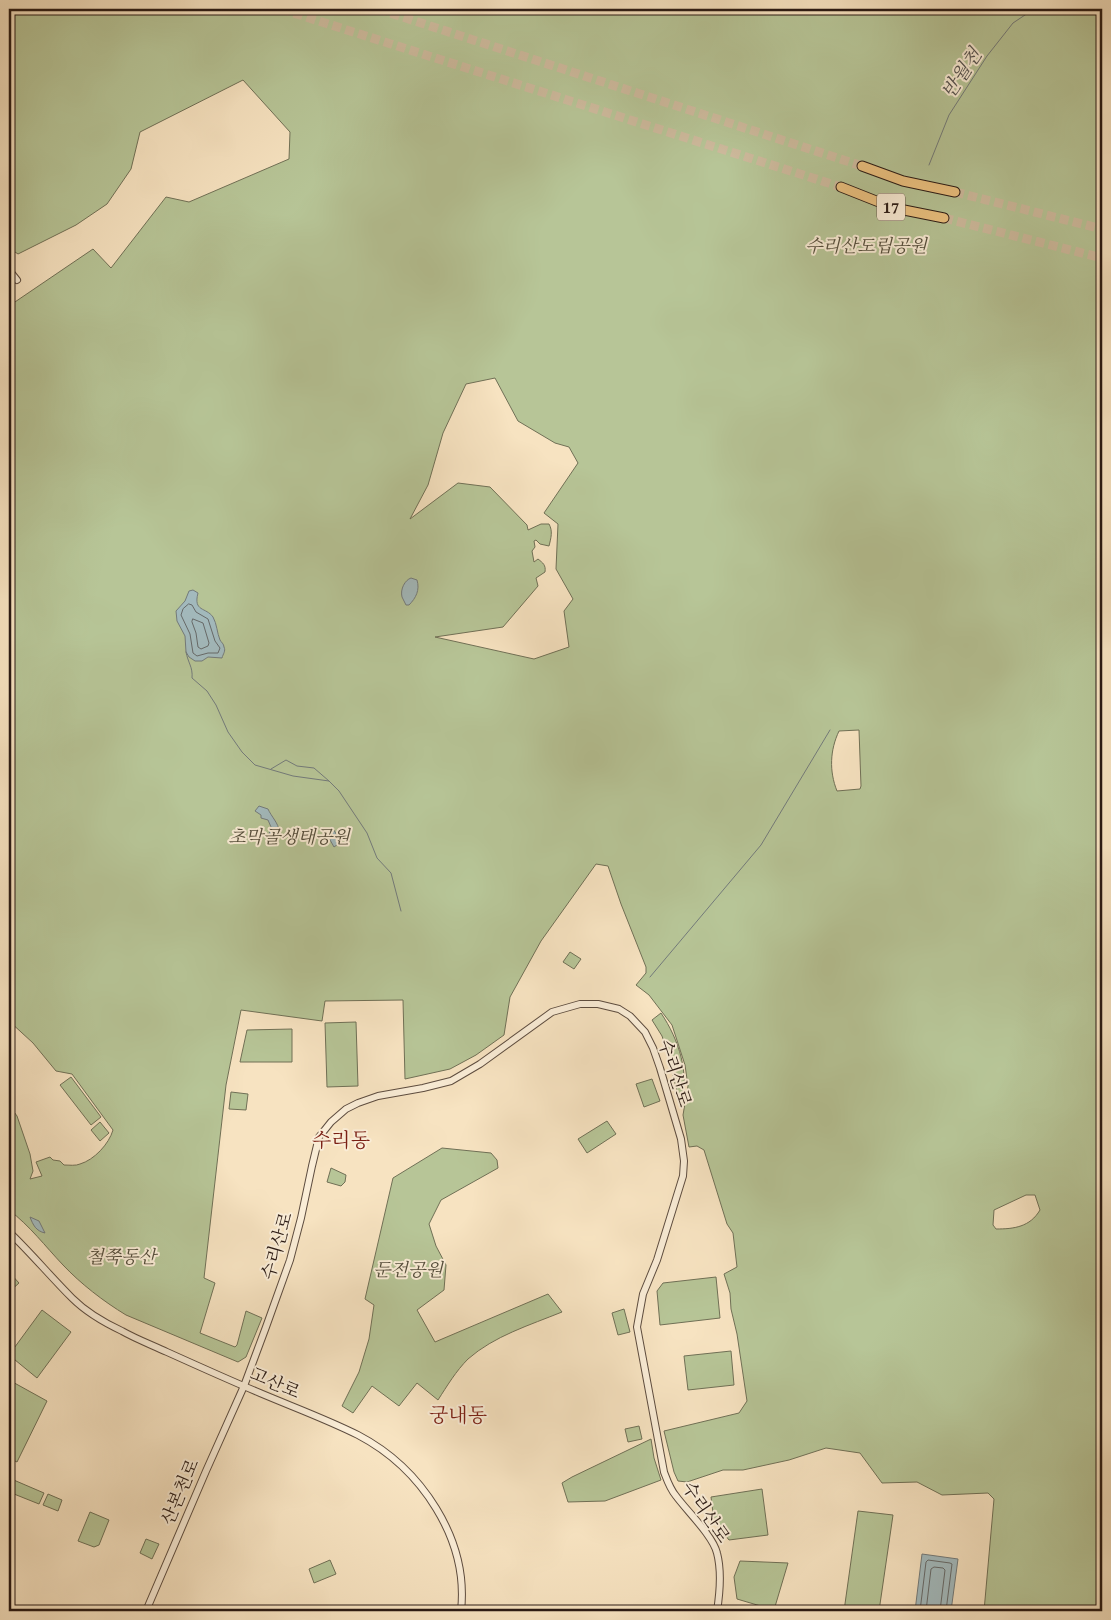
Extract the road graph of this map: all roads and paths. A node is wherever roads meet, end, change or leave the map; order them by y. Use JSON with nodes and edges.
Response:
{"nodes":[{"id":1,"x":862,"y":166,"type":"tunnel mouth"},
{"id":2,"x":841,"y":187,"type":"tunnel mouth"},
{"id":3,"x":955,"y":192,"type":"tunnel mouth"},
{"id":4,"x":944,"y":218,"type":"tunnel mouth"},
{"id":5,"x":9,"y":270,"type":"edge"},
{"id":6,"x":16,"y":280,"type":"dead end"},
{"id":7,"x":9,"y":1232,"type":"edge"},
{"id":8,"x":244,"y":1386,"type":"junction"},
{"id":9,"x":146,"y":1611,"type":"edge"},
{"id":10,"x":461,"y":1611,"type":"edge"},
{"id":11,"x":718,"y":1611,"type":"edge"}],
"edges":[{"from":1,"to":3,"type":"highway","number":"17"},
{"from":2,"to":4,"type":"highway","number":"17"},
{"from":5,"to":6,"type":"street"},
{"from":7,"to":8,"type":"street","name":"고산로"},
{"from":8,"to":9,"type":"street","name":"산본천로"},
{"from":8,"to":10,"type":"street","name":"고산로"},
{"from":8,"to":11,"type":"street","name":"수리산로"}]}
